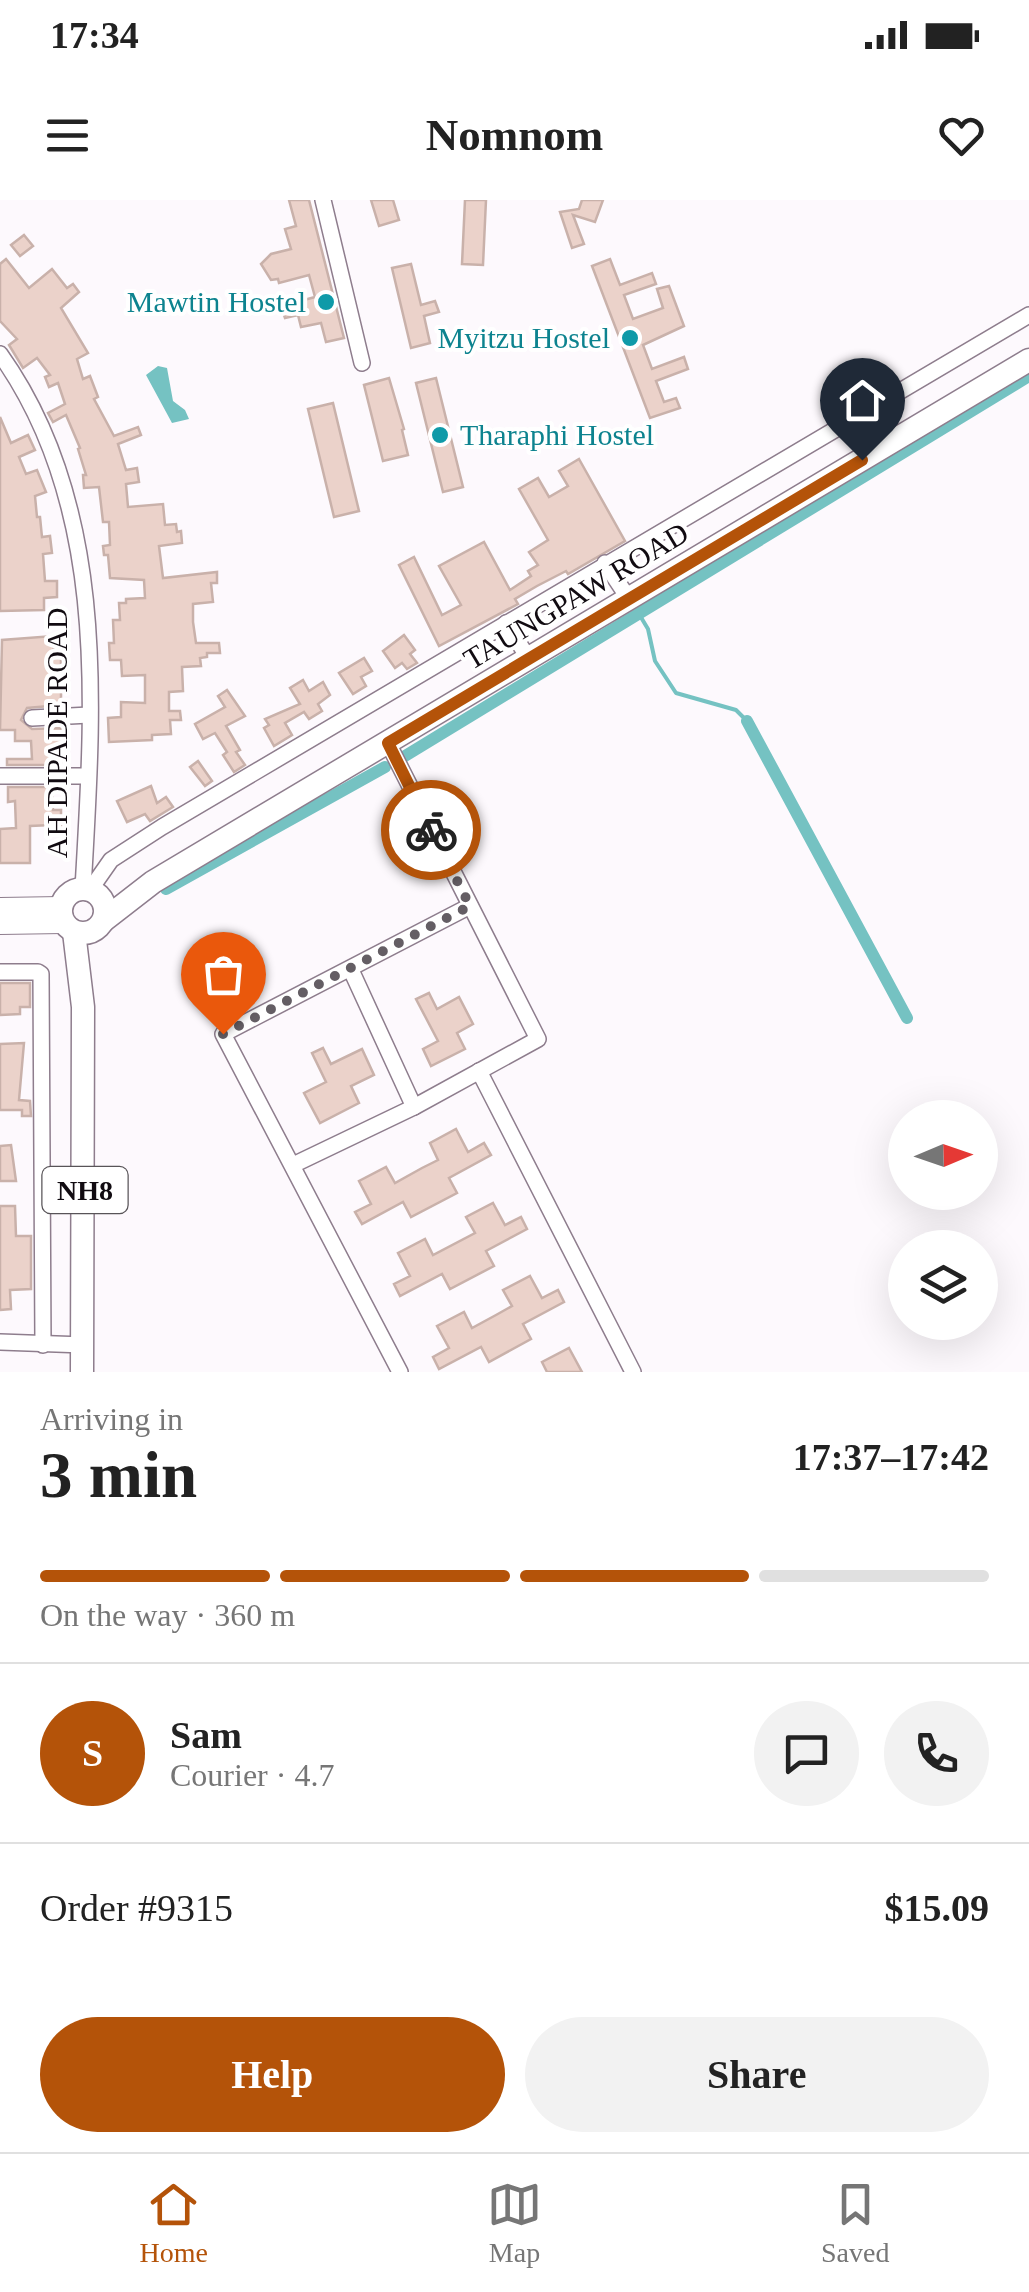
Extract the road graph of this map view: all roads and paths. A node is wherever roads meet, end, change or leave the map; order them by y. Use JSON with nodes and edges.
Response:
{"nodes":[{"id":1,"x":324,"y":200,"type":"edge"},
{"id":2,"x":1029,"y":315,"type":"edge"},
{"id":3,"x":0,"y":354,"type":"edge"},
{"id":4,"x":1029,"y":360,"type":"edge"},
{"id":5,"x":362,"y":364,"type":"dead end"},
{"id":6,"x":606,"y":563,"type":"junction"},
{"id":7,"x":629,"y":599,"type":"junction"},
{"id":8,"x":506,"y":623,"type":"junction"},
{"id":9,"x":528,"y":659,"type":"junction"},
{"id":10,"x":89,"y":715,"type":"junction"},
{"id":11,"x":32,"y":718,"type":"dead end"},
{"id":12,"x":388,"y":743,"type":"junction"},
{"id":13,"x":0,"y":776,"type":"edge"},
{"id":14,"x":87,"y":776,"type":"junction"},
{"id":15,"x":152,"y":882,"type":"junction"},
{"id":16,"x":90,"y":891,"type":"junction"},
{"id":17,"x":470,"y":906,"type":"junction"},
{"id":18,"x":0,"y":908,"type":"edge"},
{"id":19,"x":79,"y":923,"type":"junction"},
{"id":20,"x":0,"y":924,"type":"edge"},
{"id":21,"x":351,"y":970,"type":"junction"},
{"id":22,"x":0,"y":972,"type":"edge"},
{"id":23,"x":479,"y":1071,"type":"junction"},
{"id":24,"x":414,"y":1107,"type":"junction"},
{"id":25,"x":293,"y":1165,"type":"junction"},
{"id":26,"x":0,"y":1342,"type":"edge"},
{"id":27,"x":43,"y":1345,"type":"junction"},
{"id":28,"x":84,"y":1345,"type":"junction"},
{"id":29,"x":82,"y":1372,"type":"edge"},
{"id":30,"x":400,"y":1372,"type":"edge"},
{"id":31,"x":633,"y":1372,"type":"edge"}],
"edges":[{"from":1,"to":5,"type":"street"},
{"from":2,"to":6,"type":"street"},
{"from":3,"to":10,"type":"street","name":"AH DIPADE ROAD"},
{"from":4,"to":7,"type":"highway","name":"TAUNGPAW ROAD"},
{"from":6,"to":7,"type":"street"},
{"from":6,"to":8,"type":"street"},
{"from":7,"to":9,"type":"highway","name":"TAUNGPAW ROAD"},
{"from":8,"to":9,"type":"street"},
{"from":8,"to":16,"type":"street"},
{"from":9,"to":12,"type":"highway","name":"TAUNGPAW ROAD"},
{"from":10,"to":11,"type":"street"},
{"from":10,"to":14,"type":"street","name":"AH DIPADE ROAD"},
{"from":12,"to":15,"type":"highway","name":"TAUNGPAW ROAD"},
{"from":12,"to":17,"type":"street"},
{"from":13,"to":14,"type":"street"},
{"from":14,"to":16,"type":"street","name":"AH DIPADE ROAD"},
{"from":15,"to":16,"type":"highway","name":"TAUNGPAW ROAD"},
{"from":15,"to":19,"type":"highway","name":"TAUNGPAW ROAD"},
{"from":16,"to":19,"type":"highway"},
{"from":16,"to":19,"type":"highway"},
{"from":17,"to":21,"type":"street"},
{"from":17,"to":23,"type":"street"},
{"from":18,"to":19,"type":"main road"},
{"from":19,"to":20,"type":"main road"},
{"from":19,"to":28,"type":"highway","number":"NH8"},
{"from":21,"to":24,"type":"street"},
{"from":21,"to":25,"type":"street"},
{"from":22,"to":27,"type":"street"},
{"from":23,"to":24,"type":"street"},
{"from":23,"to":31,"type":"street"},
{"from":24,"to":25,"type":"street"},
{"from":25,"to":30,"type":"street"},
{"from":26,"to":27,"type":"street"},
{"from":27,"to":28,"type":"street"},
{"from":28,"to":29,"type":"highway","number":"NH8"}]}
